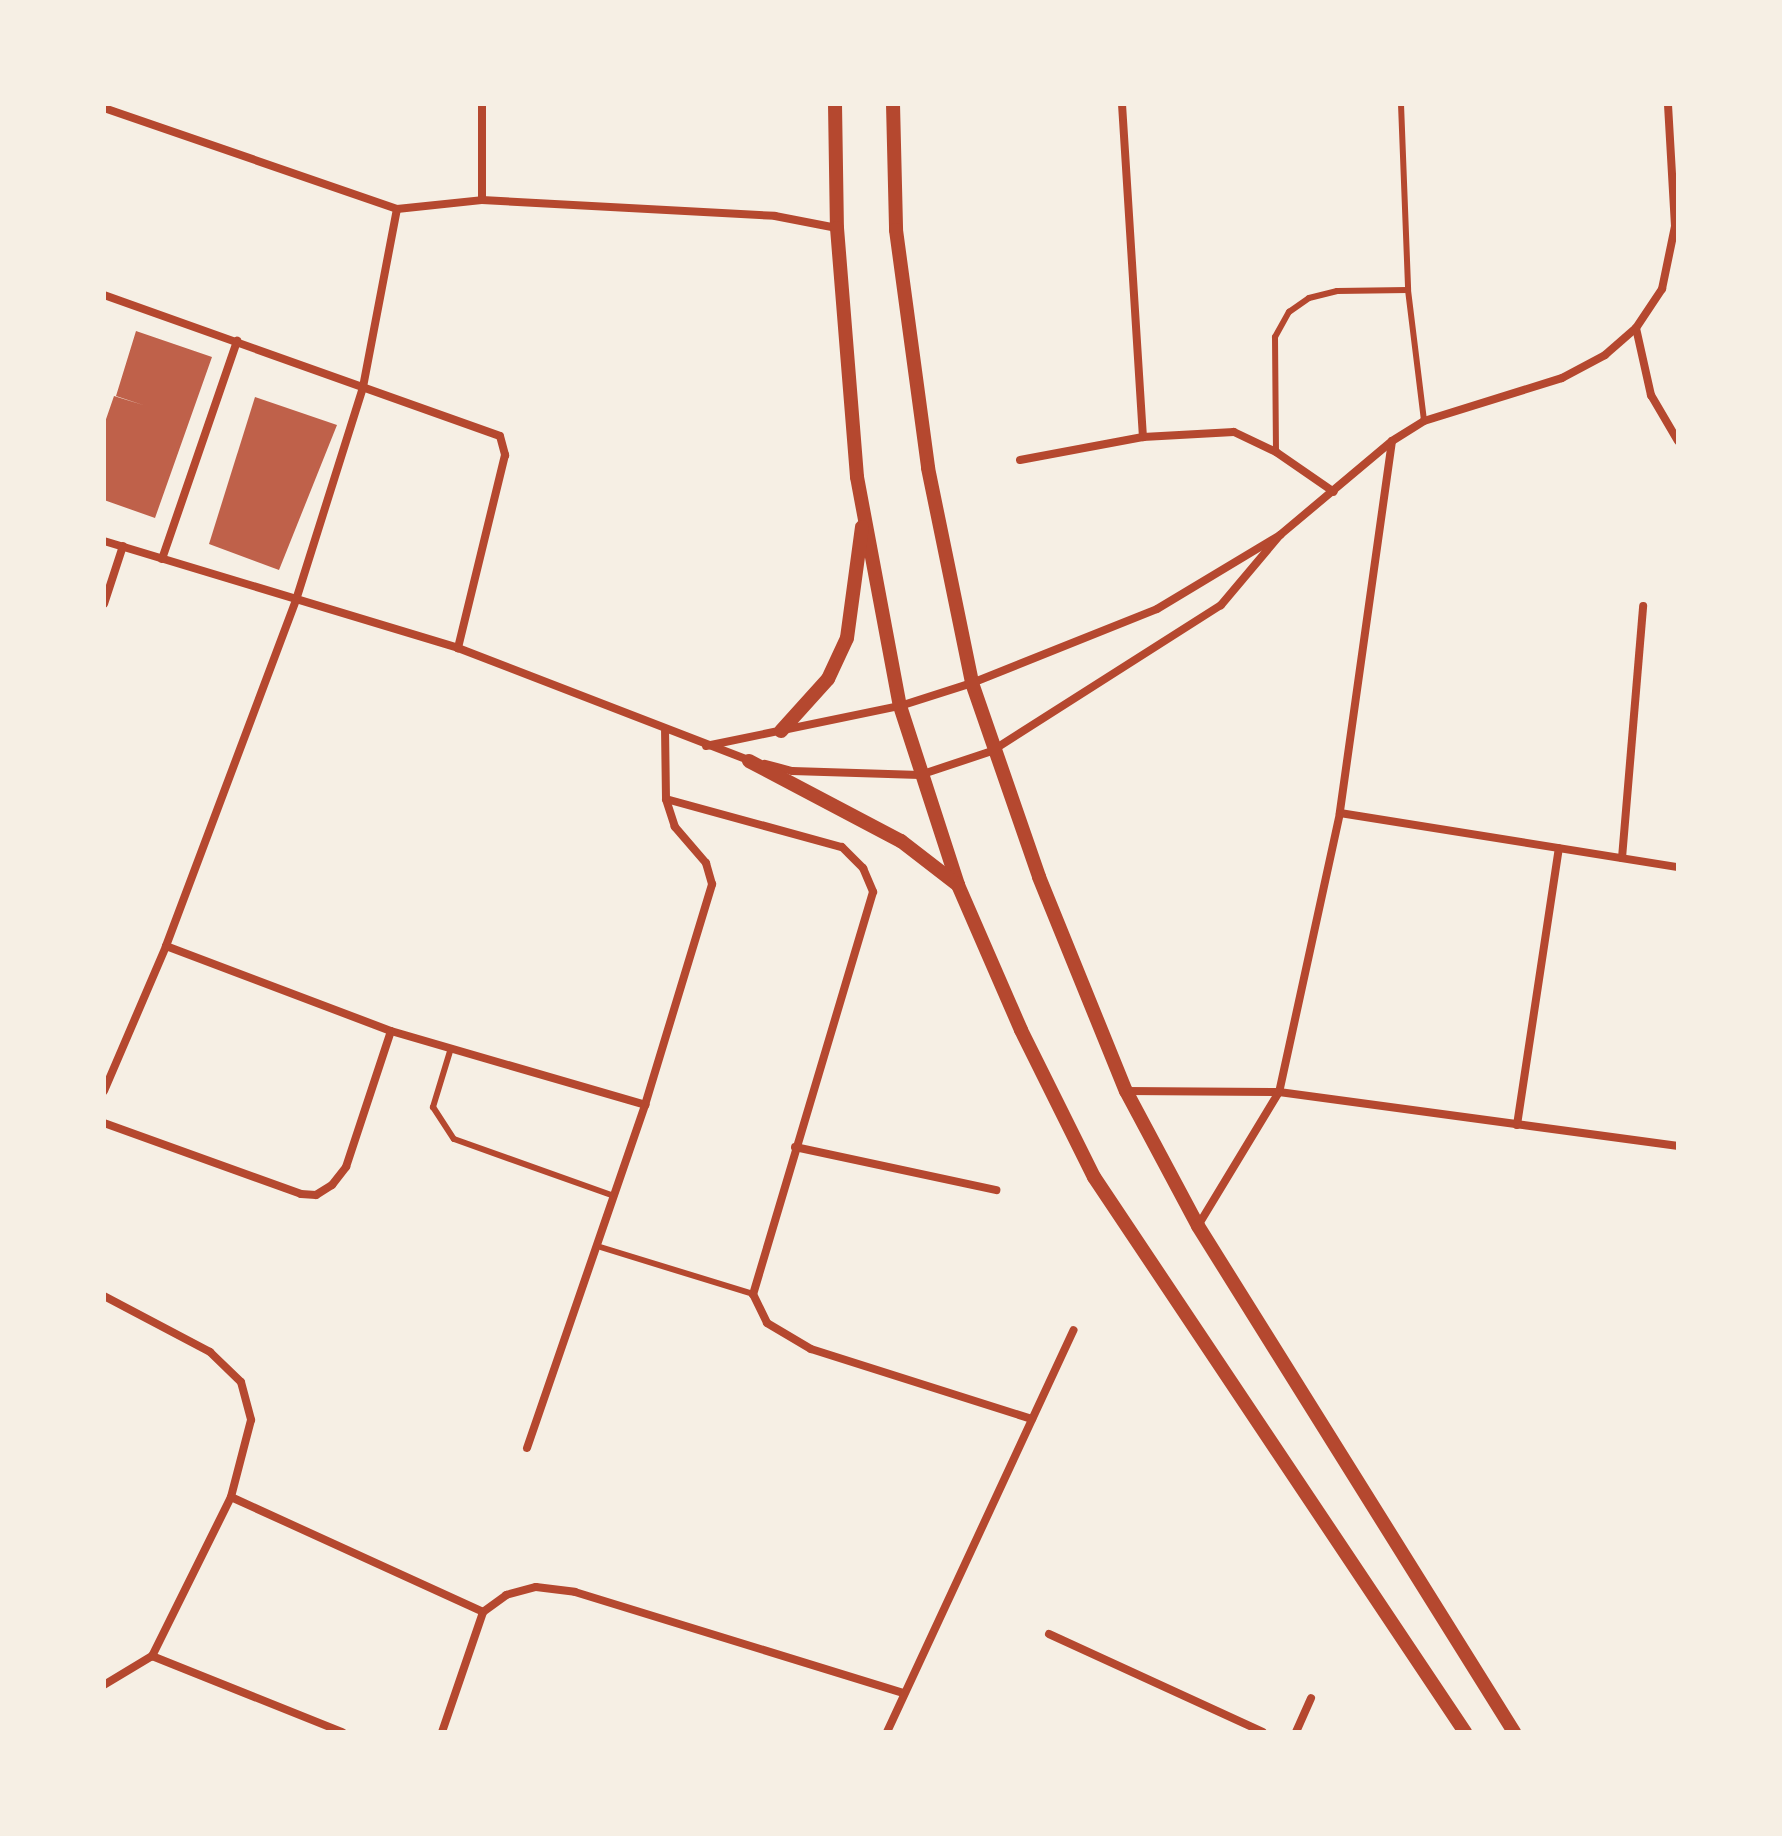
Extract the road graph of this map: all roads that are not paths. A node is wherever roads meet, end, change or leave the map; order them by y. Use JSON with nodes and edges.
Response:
{"nodes":[{"id":1,"x":482,"y":104,"type":"edge"},
{"id":2,"x":835,"y":104,"type":"edge"},
{"id":3,"x":893,"y":104,"type":"edge"},
{"id":4,"x":1122,"y":104,"type":"edge"},
{"id":5,"x":1401,"y":104,"type":"edge"},
{"id":6,"x":1668,"y":104,"type":"edge"},
{"id":7,"x":104,"y":108,"type":"edge"},
{"id":8,"x":482,"y":200,"type":"junction"},
{"id":9,"x":397,"y":209,"type":"junction"},
{"id":10,"x":837,"y":228,"type":"junction"},
{"id":11,"x":1408,"y":290,"type":"junction"},
{"id":12,"x":104,"y":295,"type":"edge"},
{"id":13,"x":1636,"y":328,"type":"junction"},
{"id":14,"x":237,"y":341,"type":"junction"},
{"id":15,"x":363,"y":387,"type":"junction"},
{"id":16,"x":1424,"y":421,"type":"junction"},
{"id":17,"x":1143,"y":437,"type":"junction"},
{"id":18,"x":1392,"y":441,"type":"junction"},
{"id":19,"x":1678,"y":441,"type":"edge"},
{"id":20,"x":1276,"y":452,"type":"junction"},
{"id":21,"x":1020,"y":460,"type":"dead end"},
{"id":22,"x":1334,"y":492,"type":"junction"},
{"id":23,"x":864,"y":515,"type":"junction"},
{"id":24,"x":1280,"y":535,"type":"junction"},
{"id":25,"x":104,"y":541,"type":"edge"},
{"id":26,"x":123,"y":546,"type":"junction"},
{"id":27,"x":162,"y":559,"type":"junction"},
{"id":28,"x":296,"y":600,"type":"junction"},
{"id":29,"x":104,"y":604,"type":"edge"},
{"id":30,"x":1643,"y":606,"type":"dead end"},
{"id":31,"x":458,"y":648,"type":"junction"},
{"id":32,"x":972,"y":683,"type":"junction"},
{"id":33,"x":900,"y":706,"type":"junction"},
{"id":34,"x":665,"y":731,"type":"junction"},
{"id":35,"x":781,"y":731,"type":"junction"},
{"id":36,"x":706,"y":746,"type":"junction"},
{"id":37,"x":992,"y":751,"type":"junction"},
{"id":38,"x":749,"y":761,"type":"junction"},
{"id":39,"x":920,"y":775,"type":"junction"},
{"id":40,"x":666,"y":799,"type":"junction"},
{"id":41,"x":1340,"y":813,"type":"junction"},
{"id":42,"x":1559,"y":848,"type":"junction"},
{"id":43,"x":1622,"y":858,"type":"junction"},
{"id":44,"x":1678,"y":867,"type":"edge"},
{"id":45,"x":958,"y":885,"type":"junction"},
{"id":46,"x":166,"y":946,"type":"junction"},
{"id":47,"x":391,"y":1031,"type":"junction"},
{"id":48,"x":451,"y":1048,"type":"junction"},
{"id":49,"x":104,"y":1091,"type":"edge"},
{"id":50,"x":1126,"y":1091,"type":"junction"},
{"id":51,"x":1279,"y":1092,"type":"junction"},
{"id":52,"x":645,"y":1105,"type":"junction"},
{"id":53,"x":104,"y":1123,"type":"edge"},
{"id":54,"x":1517,"y":1125,"type":"junction"},
{"id":55,"x":1678,"y":1146,"type":"edge"},
{"id":56,"x":795,"y":1147,"type":"junction"},
{"id":57,"x":996,"y":1190,"type":"dead end"},
{"id":58,"x":614,"y":1196,"type":"junction"},
{"id":59,"x":1198,"y":1226,"type":"junction"},
{"id":60,"x":597,"y":1246,"type":"junction"},
{"id":61,"x":753,"y":1294,"type":"junction"},
{"id":62,"x":104,"y":1296,"type":"edge"},
{"id":63,"x":1074,"y":1330,"type":"dead end"},
{"id":64,"x":1032,"y":1419,"type":"junction"},
{"id":65,"x":527,"y":1448,"type":"dead end"},
{"id":66,"x":231,"y":1497,"type":"junction"},
{"id":67,"x":483,"y":1612,"type":"junction"},
{"id":68,"x":1049,"y":1634,"type":"dead end"},
{"id":69,"x":152,"y":1656,"type":"junction"},
{"id":70,"x":104,"y":1685,"type":"edge"},
{"id":71,"x":903,"y":1693,"type":"junction"},
{"id":72,"x":1311,"y":1698,"type":"dead end"},
{"id":73,"x":342,"y":1732,"type":"edge"},
{"id":74,"x":442,"y":1732,"type":"edge"},
{"id":75,"x":887,"y":1732,"type":"edge"},
{"id":76,"x":1263,"y":1732,"type":"edge"},
{"id":77,"x":1296,"y":1732,"type":"edge"},
{"id":78,"x":1465,"y":1732,"type":"edge"},
{"id":79,"x":1514,"y":1732,"type":"edge"}],
"edges":[{"from":1,"to":8,"type":"street"},
{"from":2,"to":10,"type":"street"},
{"from":3,"to":32,"type":"street"},
{"from":4,"to":17,"type":"street"},
{"from":5,"to":11,"type":"lane"},
{"from":6,"to":13,"type":"street"},
{"from":7,"to":9,"type":"street"},
{"from":8,"to":9,"type":"street"},
{"from":8,"to":10,"type":"street"},
{"from":9,"to":15,"type":"street"},
{"from":10,"to":23,"type":"street"},
{"from":11,"to":16,"type":"lane"},
{"from":11,"to":20,"type":"lane"},
{"from":12,"to":14,"type":"street"},
{"from":13,"to":16,"type":"street"},
{"from":13,"to":19,"type":"street"},
{"from":14,"to":15,"type":"street"},
{"from":14,"to":27,"type":"street"},
{"from":15,"to":28,"type":"street"},
{"from":15,"to":31,"type":"street"},
{"from":16,"to":18,"type":"street"},
{"from":17,"to":20,"type":"street"},
{"from":17,"to":21,"type":"street"},
{"from":18,"to":22,"type":"street"},
{"from":18,"to":41,"type":"street"},
{"from":20,"to":22,"type":"street"},
{"from":22,"to":24,"type":"street"},
{"from":23,"to":33,"type":"street"},
{"from":23,"to":35,"type":"street"},
{"from":24,"to":32,"type":"street"},
{"from":24,"to":37,"type":"street"},
{"from":25,"to":26,"type":"street"},
{"from":26,"to":27,"type":"street"},
{"from":26,"to":29,"type":"street"},
{"from":27,"to":28,"type":"street"},
{"from":28,"to":31,"type":"street"},
{"from":28,"to":46,"type":"street"},
{"from":30,"to":43,"type":"street"},
{"from":31,"to":34,"type":"street"},
{"from":32,"to":33,"type":"street"},
{"from":32,"to":37,"type":"street"},
{"from":33,"to":35,"type":"street"},
{"from":33,"to":39,"type":"street"},
{"from":34,"to":36,"type":"street"},
{"from":34,"to":40,"type":"street"},
{"from":35,"to":36,"type":"street"},
{"from":36,"to":38,"type":"street"},
{"from":37,"to":39,"type":"street"},
{"from":37,"to":50,"type":"street"},
{"from":38,"to":39,"type":"street"},
{"from":38,"to":45,"type":"street"},
{"from":39,"to":45,"type":"street"},
{"from":40,"to":52,"type":"street"},
{"from":40,"to":56,"type":"street"},
{"from":41,"to":42,"type":"street"},
{"from":41,"to":51,"type":"street"},
{"from":42,"to":43,"type":"street"},
{"from":42,"to":54,"type":"street"},
{"from":43,"to":44,"type":"street"},
{"from":45,"to":78,"type":"street"},
{"from":46,"to":47,"type":"street"},
{"from":46,"to":49,"type":"street"},
{"from":47,"to":48,"type":"street"},
{"from":47,"to":53,"type":"street"},
{"from":48,"to":52,"type":"street"},
{"from":48,"to":58,"type":"lane"},
{"from":50,"to":51,"type":"street"},
{"from":50,"to":59,"type":"street"},
{"from":51,"to":54,"type":"street"},
{"from":51,"to":59,"type":"street"},
{"from":52,"to":58,"type":"street"},
{"from":54,"to":55,"type":"street"},
{"from":56,"to":57,"type":"street"},
{"from":56,"to":61,"type":"street"},
{"from":58,"to":60,"type":"street"},
{"from":59,"to":79,"type":"street"},
{"from":60,"to":61,"type":"lane"},
{"from":60,"to":65,"type":"street"},
{"from":61,"to":64,"type":"street"},
{"from":62,"to":66,"type":"street"},
{"from":63,"to":64,"type":"street"},
{"from":64,"to":71,"type":"street"},
{"from":66,"to":67,"type":"street"},
{"from":66,"to":69,"type":"street"},
{"from":67,"to":71,"type":"street"},
{"from":67,"to":74,"type":"street"},
{"from":68,"to":76,"type":"street"},
{"from":69,"to":70,"type":"street"},
{"from":69,"to":73,"type":"street"},
{"from":71,"to":75,"type":"street"},
{"from":72,"to":77,"type":"street"}]}
